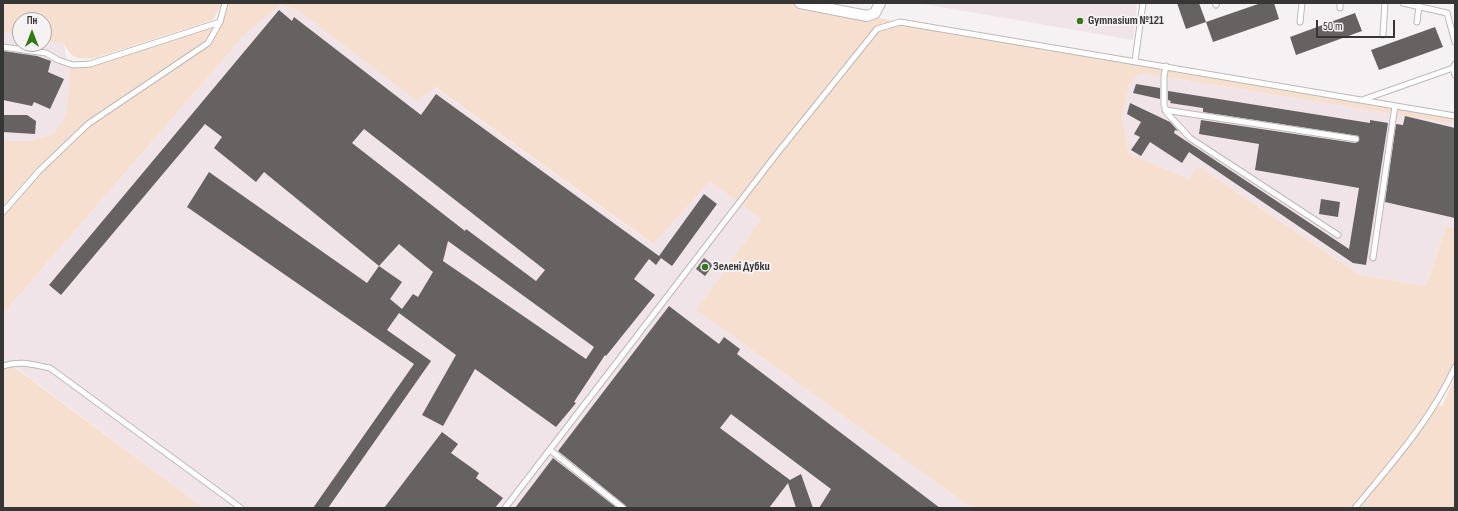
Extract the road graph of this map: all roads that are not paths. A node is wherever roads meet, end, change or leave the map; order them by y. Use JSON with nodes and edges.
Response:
{"nodes":[{"id":1,"x":225,"y":3,"type":"edge"},
{"id":2,"x":800,"y":3,"type":"edge"},
{"id":3,"x":880,"y":3,"type":"edge"},
{"id":4,"x":1143,"y":3,"type":"edge"},
{"id":5,"x":1302,"y":3,"type":"edge"},
{"id":6,"x":1384,"y":3,"type":"edge"},
{"id":7,"x":1403,"y":3,"type":"edge"},
{"id":8,"x":1419,"y":6,"type":"junction"},
{"id":9,"x":220,"y":22,"type":"junction"},
{"id":10,"x":1300,"y":22,"type":"dead end"},
{"id":11,"x":1418,"y":22,"type":"dead end"},
{"id":12,"x":1383,"y":35,"type":"dead end"},
{"id":13,"x":1455,"y":42,"type":"edge"},
{"id":14,"x":3,"y":47,"type":"edge"},
{"id":15,"x":1135,"y":61,"type":"junction"},
{"id":16,"x":1166,"y":66,"type":"junction"},
{"id":17,"x":1454,"y":66,"type":"edge"},
{"id":18,"x":1455,"y":75,"type":"edge"},
{"id":19,"x":1360,"y":100,"type":"junction"},
{"id":20,"x":1395,"y":106,"type":"junction"},
{"id":21,"x":1165,"y":110,"type":"junction"},
{"id":22,"x":1455,"y":116,"type":"edge"},
{"id":23,"x":1356,"y":139,"type":"dead end"},
{"id":24,"x":3,"y":212,"type":"edge"},
{"id":25,"x":1338,"y":235,"type":"dead end"},
{"id":26,"x":1372,"y":258,"type":"dead end"},
{"id":27,"x":3,"y":366,"type":"edge"},
{"id":28,"x":1455,"y":367,"type":"edge"},
{"id":29,"x":550,"y":450,"type":"junction"},
{"id":30,"x":241,"y":508,"type":"edge"},
{"id":31,"x":505,"y":508,"type":"edge"},
{"id":32,"x":623,"y":508,"type":"edge"},
{"id":33,"x":1356,"y":508,"type":"edge"}],
"edges":[{"from":1,"to":9,"type":"lane"},
{"from":2,"to":3,"type":"street"},
{"from":4,"to":15,"type":"lane"},
{"from":5,"to":10,"type":"lane"},
{"from":6,"to":12,"type":"lane"},
{"from":7,"to":8,"type":"lane"},
{"from":8,"to":11,"type":"lane"},
{"from":8,"to":13,"type":"lane"},
{"from":9,"to":14,"type":"lane"},
{"from":9,"to":24,"type":"lane"},
{"from":15,"to":16,"type":"lane"},
{"from":15,"to":29,"type":"lane"},
{"from":16,"to":19,"type":"lane"},
{"from":16,"to":21,"type":"lane"},
{"from":17,"to":18,"type":"lane"},
{"from":17,"to":19,"type":"lane"},
{"from":19,"to":20,"type":"lane"},
{"from":20,"to":22,"type":"lane"},
{"from":20,"to":26,"type":"lane"},
{"from":21,"to":23,"type":"lane"},
{"from":21,"to":25,"type":"lane"},
{"from":27,"to":30,"type":"lane"},
{"from":28,"to":33,"type":"lane"},
{"from":29,"to":31,"type":"lane"},
{"from":29,"to":32,"type":"lane"}]}
